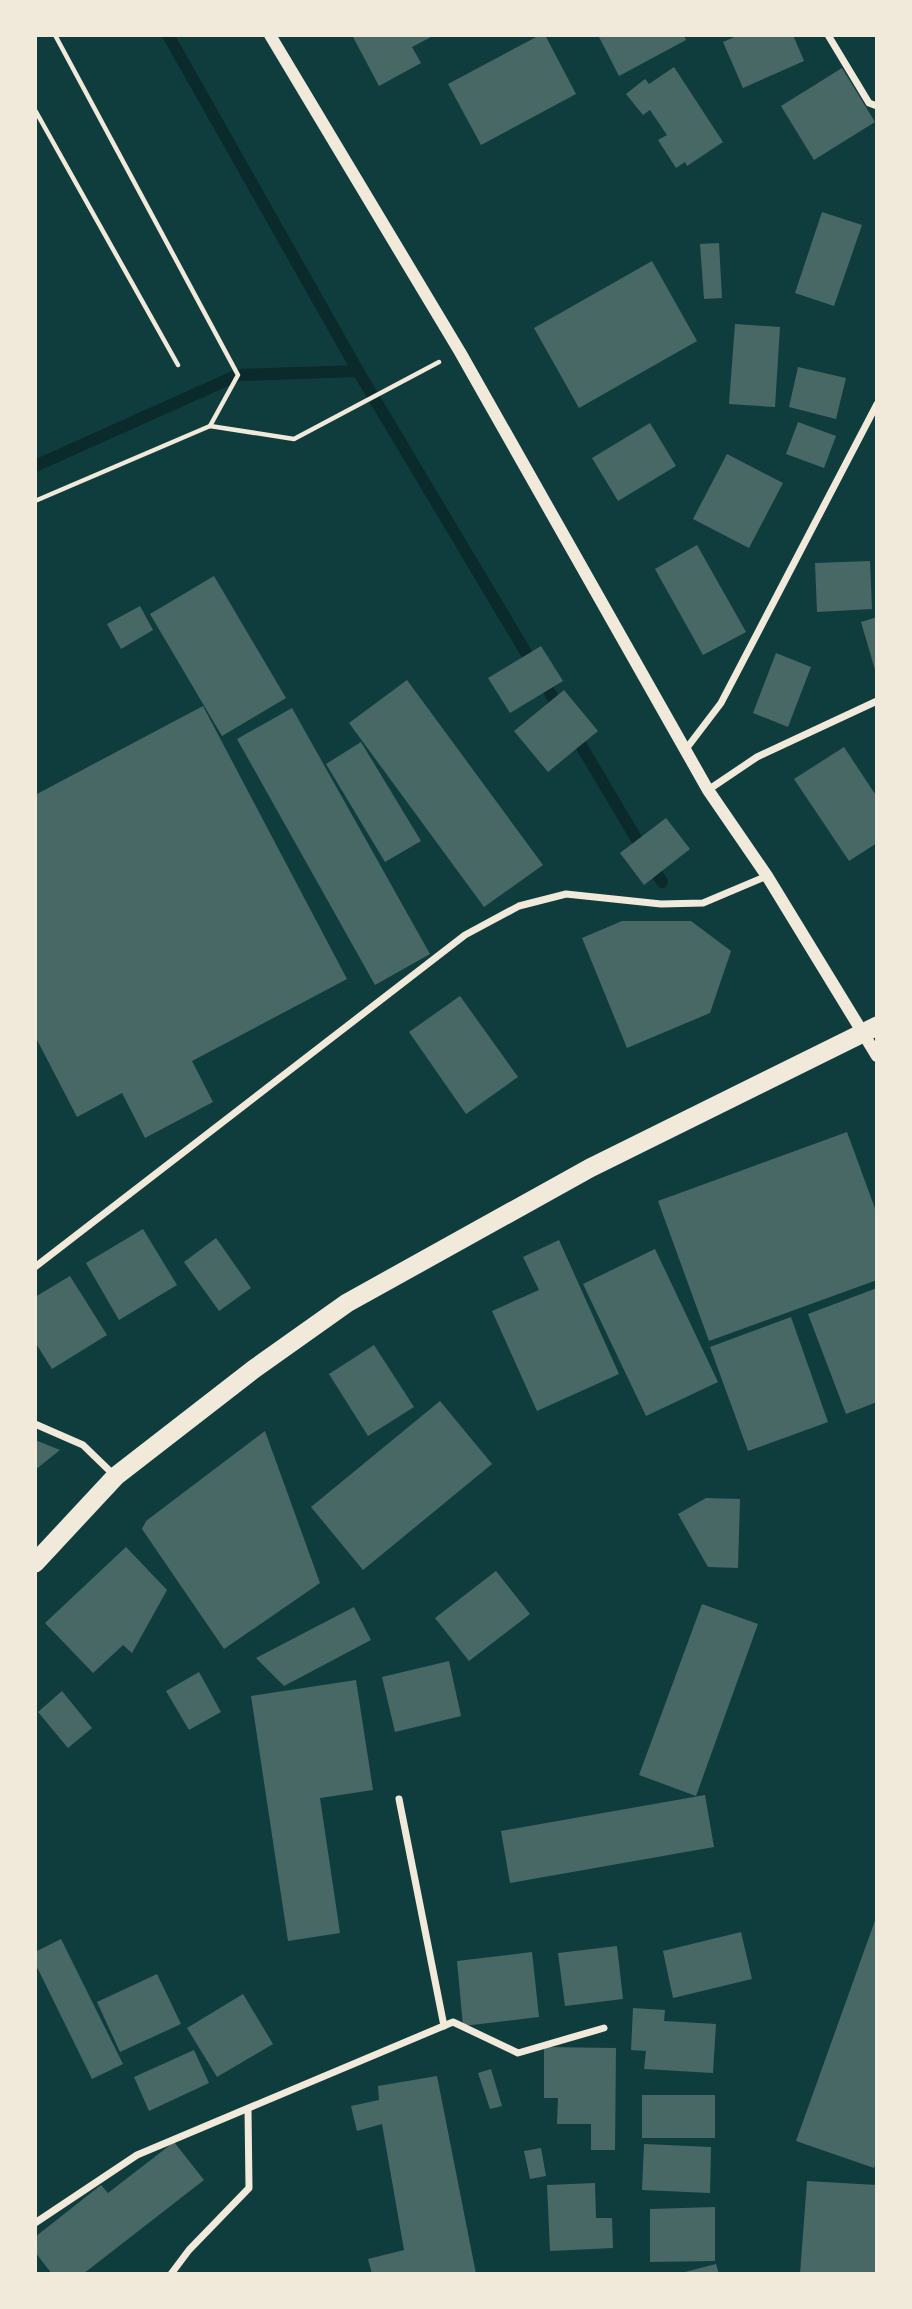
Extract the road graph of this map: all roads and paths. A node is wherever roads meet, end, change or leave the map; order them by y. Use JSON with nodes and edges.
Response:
{"nodes":[{"id":1,"x":55,"y":35,"type":"edge"},
{"id":2,"x":270,"y":35,"type":"edge"},
{"id":3,"x":828,"y":35,"type":"edge"},
{"id":4,"x":877,"y":106,"type":"edge"},
{"id":5,"x":35,"y":110,"type":"edge"},
{"id":6,"x":460,"y":352,"type":"junction"},
{"id":7,"x":178,"y":365,"type":"dead end"},
{"id":8,"x":877,"y":404,"type":"edge"},
{"id":9,"x":210,"y":426,"type":"junction"},
{"id":10,"x":35,"y":501,"type":"edge"},
{"id":11,"x":877,"y":701,"type":"edge"},
{"id":12,"x":686,"y":749,"type":"junction"},
{"id":13,"x":708,"y":790,"type":"junction"},
{"id":14,"x":767,"y":876,"type":"junction"},
{"id":15,"x":870,"y":1029,"type":"edge"},
{"id":16,"x":877,"y":1056,"type":"edge"},
{"id":17,"x":35,"y":1267,"type":"edge"},
{"id":18,"x":35,"y":1424,"type":"edge"},
{"id":19,"x":116,"y":1476,"type":"junction"},
{"id":20,"x":35,"y":1563,"type":"edge"},
{"id":21,"x":399,"y":1799,"type":"dead end"},
{"id":22,"x":444,"y":2026,"type":"junction"},
{"id":23,"x":604,"y":2028,"type":"dead end"},
{"id":24,"x":248,"y":2109,"type":"junction"},
{"id":25,"x":35,"y":2223,"type":"edge"},
{"id":26,"x":171,"y":2274,"type":"edge"}],
"edges":[{"from":1,"to":9,"type":"path"},
{"from":2,"to":6,"type":"street"},
{"from":3,"to":4,"type":"street"},
{"from":5,"to":7,"type":"path"},
{"from":6,"to":9,"type":"path"},
{"from":6,"to":12,"type":"street"},
{"from":8,"to":12,"type":"street"},
{"from":9,"to":10,"type":"path"},
{"from":11,"to":13,"type":"street"},
{"from":12,"to":13,"type":"street"},
{"from":13,"to":14,"type":"street"},
{"from":14,"to":15,"type":"street"},
{"from":14,"to":17,"type":"street"},
{"from":15,"to":16,"type":"street"},
{"from":15,"to":19,"type":"highway"},
{"from":18,"to":19,"type":"street"},
{"from":19,"to":20,"type":"highway"},
{"from":21,"to":22,"type":"street"},
{"from":22,"to":23,"type":"street"},
{"from":22,"to":24,"type":"street"},
{"from":24,"to":25,"type":"street"},
{"from":24,"to":26,"type":"street"}]}
